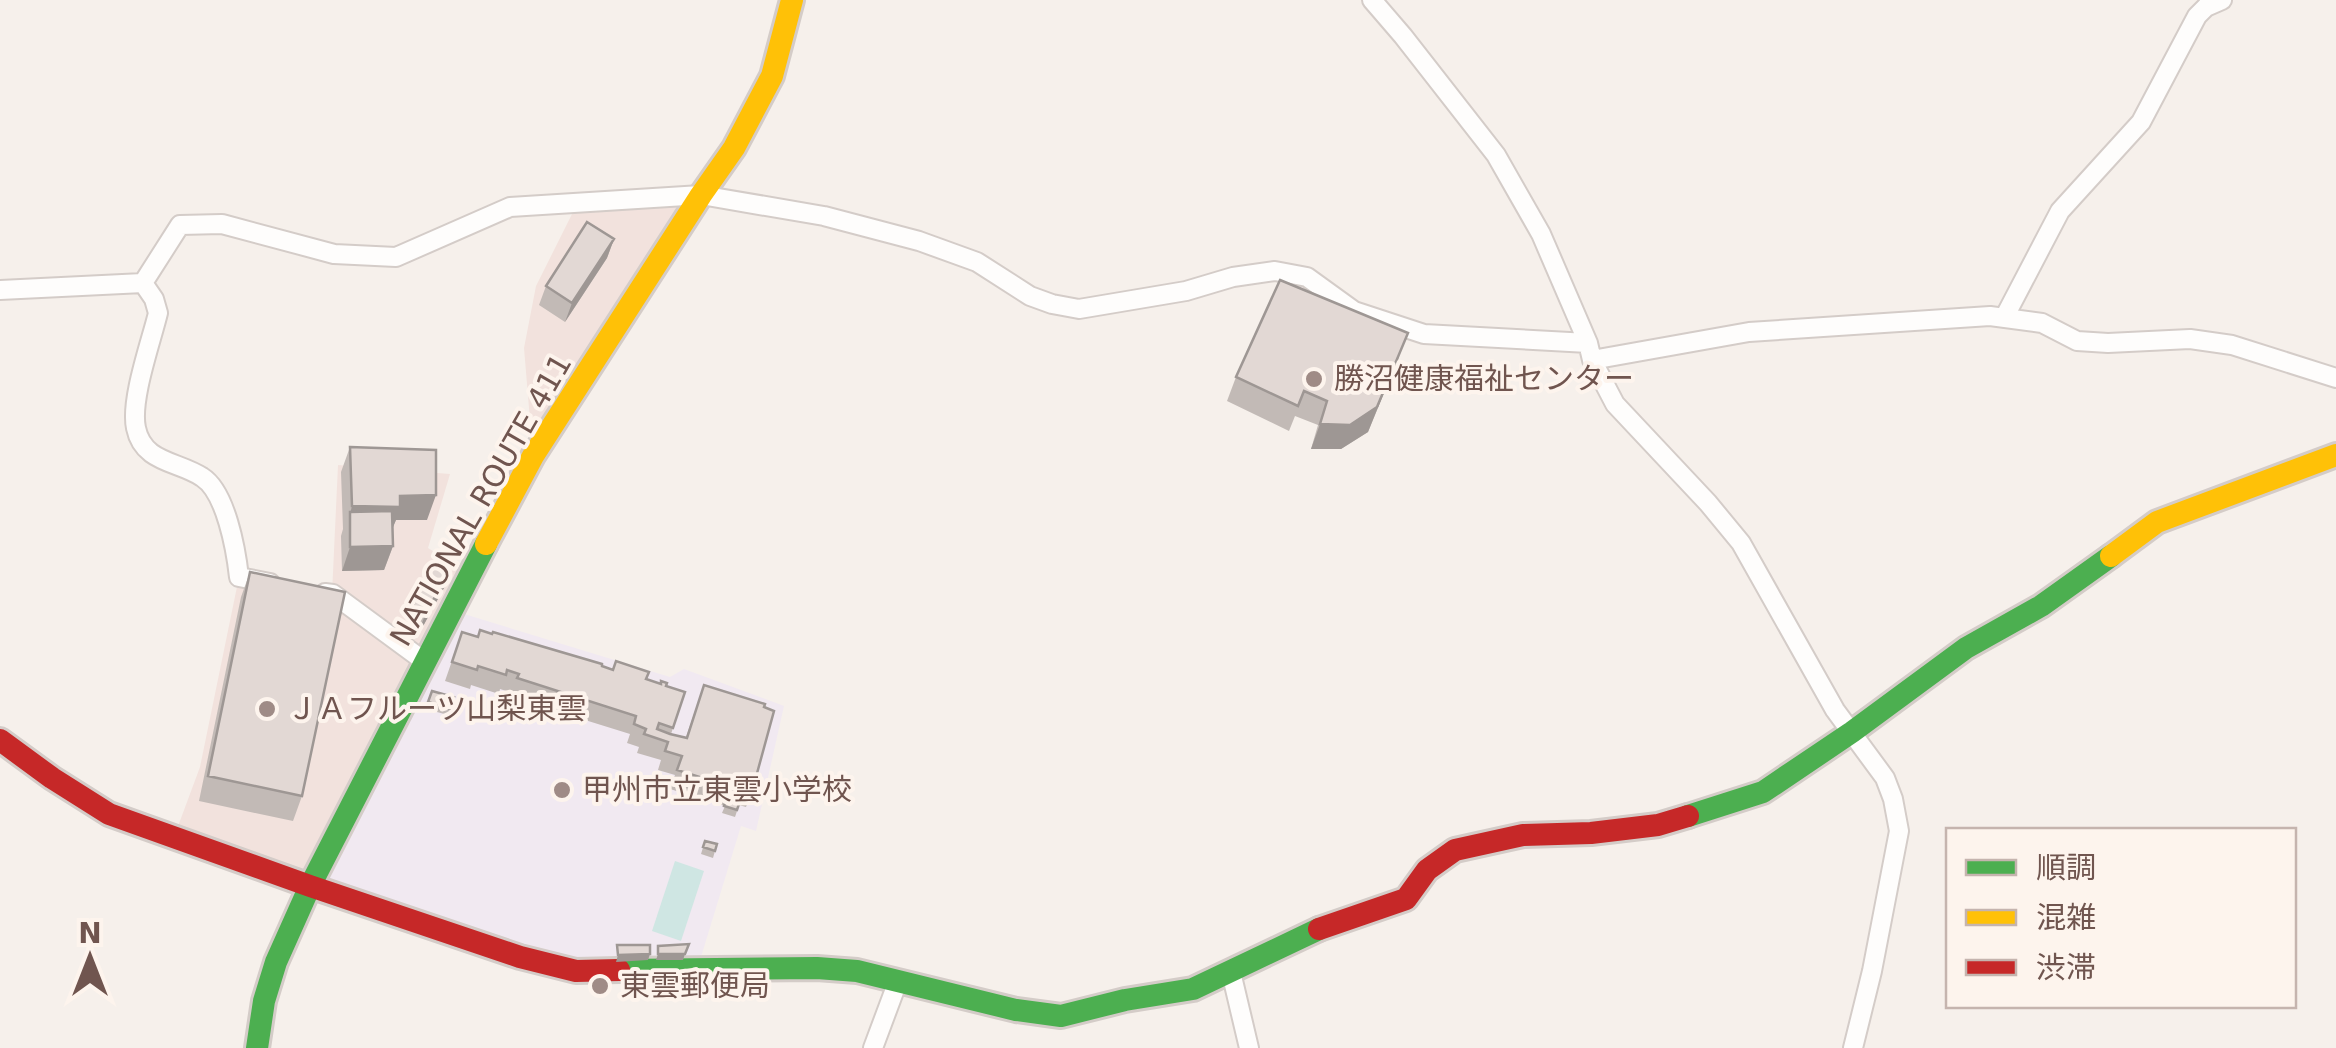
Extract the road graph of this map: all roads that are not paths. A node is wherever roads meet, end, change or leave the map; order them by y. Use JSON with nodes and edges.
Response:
{"nodes":[{"id":1,"x":792,"y":0,"type":"edge"},
{"id":2,"x":1372,"y":0,"type":"edge"},
{"id":3,"x":2222,"y":0,"type":"edge"},
{"id":4,"x":701,"y":195,"type":"junction"},
{"id":5,"x":143,"y":283,"type":"junction"},
{"id":6,"x":0,"y":290,"type":"edge"},
{"id":7,"x":2004,"y":318,"type":"junction"},
{"id":8,"x":1590,"y":352,"type":"junction"},
{"id":9,"x":2336,"y":378,"type":"edge"},
{"id":10,"x":2336,"y":456,"type":"edge"},
{"id":11,"x":424,"y":660,"type":"junction"},
{"id":12,"x":1852,"y":732,"type":"junction"},
{"id":13,"x":0,"y":740,"type":"edge"},
{"id":14,"x":310,"y":886,"type":"junction"},
{"id":15,"x":1231,"y":972,"type":"junction"},
{"id":16,"x":898,"y":981,"type":"junction"},
{"id":17,"x":257,"y":1048,"type":"edge"},
{"id":18,"x":873,"y":1048,"type":"edge"},
{"id":19,"x":1249,"y":1048,"type":"edge"},
{"id":20,"x":1854,"y":1048,"type":"edge"}],
"edges":[{"from":1,"to":4,"type":"main road","name":"NATIONAL ROUTE 411"},
{"from":2,"to":8,"type":"street"},
{"from":3,"to":7,"type":"street"},
{"from":4,"to":5,"type":"street"},
{"from":4,"to":8,"type":"street"},
{"from":4,"to":11,"type":"main road","name":"NATIONAL ROUTE 411"},
{"from":5,"to":6,"type":"street"},
{"from":5,"to":11,"type":"street"},
{"from":7,"to":8,"type":"street"},
{"from":7,"to":9,"type":"street"},
{"from":8,"to":12,"type":"street"},
{"from":10,"to":12,"type":"main road"},
{"from":11,"to":14,"type":"main road","name":"NATIONAL ROUTE 411"},
{"from":12,"to":15,"type":"main road"},
{"from":12,"to":20,"type":"street"},
{"from":13,"to":14,"type":"main road"},
{"from":14,"to":16,"type":"main road"},
{"from":14,"to":17,"type":"main road","name":"NATIONAL ROUTE 411"},
{"from":15,"to":16,"type":"main road"},
{"from":15,"to":19,"type":"street"},
{"from":16,"to":18,"type":"street"}]}
